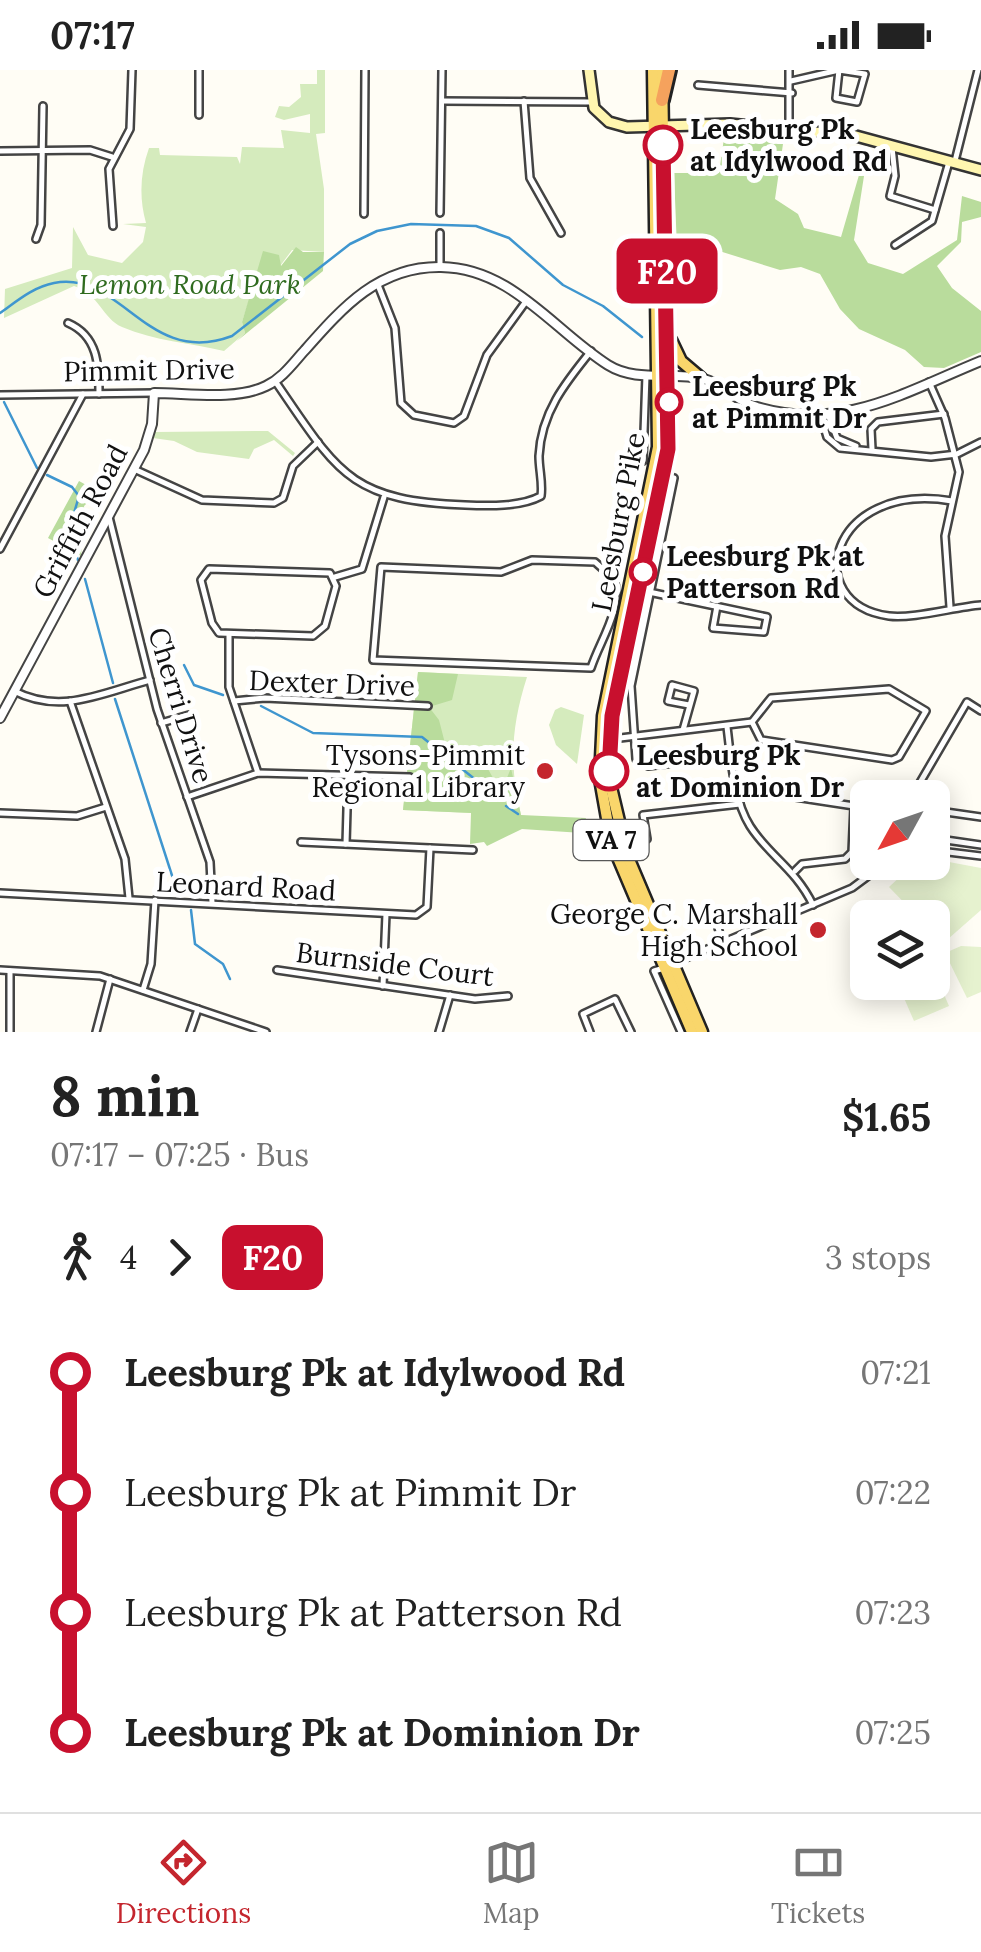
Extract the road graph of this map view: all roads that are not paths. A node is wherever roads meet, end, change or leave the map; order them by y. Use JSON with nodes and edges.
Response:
{"nodes":[{"id":1,"x":132,"y":70,"type":"edge"},
{"id":2,"x":200,"y":70,"type":"edge"},
{"id":3,"x":364,"y":70,"type":"edge"},
{"id":4,"x":442,"y":70,"type":"edge"},
{"id":5,"x":589,"y":70,"type":"edge"},
{"id":6,"x":653,"y":70,"type":"edge"},
{"id":7,"x":666,"y":70,"type":"edge"},
{"id":8,"x":788,"y":70,"type":"edge"},
{"id":9,"x":839,"y":70,"type":"edge"},
{"id":10,"x":978,"y":70,"type":"edge"},
{"id":11,"x":791,"y":81,"type":"junction"},
{"id":12,"x":698,"y":86,"type":"dead end"},
{"id":13,"x":792,"y":93,"type":"junction"},
{"id":14,"x":662,"y":100,"type":"joint"},
{"id":15,"x":442,"y":101,"type":"junction"},
{"id":16,"x":524,"y":102,"type":"junction"},
{"id":17,"x":591,"y":102,"type":"junction"},
{"id":18,"x":42,"y":106,"type":"dead end"},
{"id":19,"x":199,"y":115,"type":"dead end"},
{"id":20,"x":658,"y":126,"type":"junction"},
{"id":21,"x":788,"y":130,"type":"junction"},
{"id":22,"x":892,"y":146,"type":"junction"},
{"id":23,"x":42,"y":150,"type":"junction"},
{"id":24,"x":0,"y":151,"type":"edge"},
{"id":25,"x":112,"y":157,"type":"junction"},
{"id":26,"x":951,"y":163,"type":"junction"},
{"id":27,"x":981,"y":170,"type":"edge"},
{"id":28,"x":935,"y":210,"type":"junction"},
{"id":29,"x":440,"y":213,"type":"dead end"},
{"id":30,"x":364,"y":214,"type":"dead end"},
{"id":31,"x":114,"y":226,"type":"dead end"},
{"id":32,"x":440,"y":232,"type":"dead end"},
{"id":33,"x":560,"y":233,"type":"dead end"},
{"id":34,"x":36,"y":239,"type":"dead end"},
{"id":35,"x":896,"y":245,"type":"dead end"},
{"id":36,"x":440,"y":267,"type":"junction"},
{"id":37,"x":376,"y":282,"type":"junction"},
{"id":38,"x":527,"y":300,"type":"junction"},
{"id":39,"x":68,"y":322,"type":"dead end"},
{"id":40,"x":669,"y":330,"type":"junction"},
{"id":41,"x":590,"y":351,"type":"junction"},
{"id":42,"x":981,"y":362,"type":"edge"},
{"id":43,"x":646,"y":375,"type":"junction"},
{"id":44,"x":664,"y":376,"type":"junction"},
{"id":45,"x":701,"y":378,"type":"junction"},
{"id":46,"x":275,"y":381,"type":"junction"},
{"id":47,"x":929,"y":382,"type":"junction"},
{"id":48,"x":83,"y":394,"type":"junction"},
{"id":49,"x":99,"y":394,"type":"junction"},
{"id":50,"x":154,"y":394,"type":"junction"},
{"id":51,"x":0,"y":395,"type":"edge"},
{"id":52,"x":944,"y":414,"type":"junction"},
{"id":53,"x":825,"y":417,"type":"junction"},
{"id":54,"x":318,"y":442,"type":"junction"},
{"id":55,"x":981,"y":442,"type":"edge"},
{"id":56,"x":872,"y":449,"type":"junction"},
{"id":57,"x":957,"y":454,"type":"junction"},
{"id":58,"x":643,"y":461,"type":"dead end"},
{"id":59,"x":134,"y":469,"type":"junction"},
{"id":60,"x":665,"y":476,"type":"junction"},
{"id":61,"x":384,"y":497,"type":"junction"},
{"id":62,"x":280,"y":501,"type":"junction"},
{"id":63,"x":952,"y":501,"type":"junction"},
{"id":64,"x":288,"y":508,"type":"dead end"},
{"id":65,"x":109,"y":517,"type":"junction"},
{"id":66,"x":0,"y":549,"type":"edge"},
{"id":67,"x":334,"y":577,"type":"junction"},
{"id":68,"x":649,"y":592,"type":"junction"},
{"id":69,"x":981,"y":605,"type":"edge"},
{"id":70,"x":717,"y":606,"type":"junction"},
{"id":71,"x":950,"y":608,"type":"junction"},
{"id":72,"x":617,"y":618,"type":"junction"},
{"id":73,"x":228,"y":636,"type":"junction"},
{"id":74,"x":150,"y":680,"type":"junction"},
{"id":75,"x":14,"y":691,"type":"junction"},
{"id":76,"x":234,"y":700,"type":"junction"},
{"id":77,"x":70,"y":701,"type":"junction"},
{"id":78,"x":689,"y":705,"type":"junction"},
{"id":79,"x":428,"y":706,"type":"dead end"},
{"id":80,"x":981,"y":711,"type":"edge"},
{"id":81,"x":188,"y":714,"type":"dead end"},
{"id":82,"x":0,"y":718,"type":"edge"},
{"id":83,"x":752,"y":722,"type":"junction"},
{"id":84,"x":162,"y":723,"type":"junction"},
{"id":85,"x":728,"y":727,"type":"junction"},
{"id":86,"x":683,"y":730,"type":"junction"},
{"id":87,"x":634,"y":736,"type":"junction"},
{"id":88,"x":604,"y":740,"type":"junction"},
{"id":89,"x":721,"y":758,"type":"dead end"},
{"id":90,"x":258,"y":773,"type":"junction"},
{"id":91,"x":348,"y":775,"type":"junction"},
{"id":92,"x":410,"y":776,"type":"dead end"},
{"id":93,"x":922,"y":780,"type":"edge"},
{"id":94,"x":738,"y":788,"type":"junction"},
{"id":95,"x":187,"y":797,"type":"junction"},
{"id":96,"x":740,"y":804,"type":"junction"},
{"id":97,"x":106,"y":807,"type":"junction"},
{"id":98,"x":950,"y":812,"type":"edge"},
{"id":99,"x":0,"y":813,"type":"edge"},
{"id":100,"x":981,"y":815,"type":"edge"},
{"id":101,"x":647,"y":838,"type":"dead end"},
{"id":102,"x":950,"y":841,"type":"edge"},
{"id":103,"x":301,"y":842,"type":"dead end"},
{"id":104,"x":346,"y":844,"type":"junction"},
{"id":105,"x":981,"y":846,"type":"edge"},
{"id":106,"x":430,"y":848,"type":"junction"},
{"id":107,"x":473,"y":850,"type":"dead end"},
{"id":108,"x":950,"y":852,"type":"edge"},
{"id":109,"x":981,"y":856,"type":"edge"},
{"id":110,"x":795,"y":872,"type":"junction"},
{"id":111,"x":863,"y":880,"type":"edge"},
{"id":112,"x":0,"y":893,"type":"edge"},
{"id":113,"x":129,"y":899,"type":"junction"},
{"id":114,"x":155,"y":900,"type":"junction"},
{"id":115,"x":212,"y":903,"type":"junction"},
{"id":116,"x":813,"y":905,"type":"junction"},
{"id":117,"x":386,"y":914,"type":"junction"},
{"id":118,"x":718,"y":928,"type":"dead end"},
{"id":119,"x":723,"y":944,"type":"junction"},
{"id":120,"x":669,"y":966,"type":"junction"},
{"id":121,"x":0,"y":970,"type":"edge"},
{"id":122,"x":278,"y":970,"type":"dead end"},
{"id":123,"x":10,"y":971,"type":"junction"},
{"id":124,"x":110,"y":980,"type":"junction"},
{"id":125,"x":383,"y":986,"type":"junction"},
{"id":126,"x":143,"y":990,"type":"junction"},
{"id":127,"x":450,"y":995,"type":"junction"},
{"id":128,"x":508,"y":996,"type":"dead end"},
{"id":129,"x":198,"y":1009,"type":"junction"},
{"id":130,"x":10,"y":1032,"type":"edge"},
{"id":131,"x":96,"y":1032,"type":"edge"},
{"id":132,"x":190,"y":1032,"type":"edge"},
{"id":133,"x":266,"y":1032,"type":"edge"},
{"id":134,"x":439,"y":1032,"type":"edge"},
{"id":135,"x":590,"y":1032,"type":"edge"},
{"id":136,"x":631,"y":1032,"type":"edge"},
{"id":137,"x":680,"y":1032,"type":"edge"},
{"id":138,"x":692,"y":1032,"type":"edge"},
{"id":139,"x":702,"y":1032,"type":"edge"}],
"edges":[{"from":1,"to":25,"type":"street"},
{"from":2,"to":19,"type":"street"},
{"from":3,"to":30,"type":"street"},
{"from":4,"to":15,"type":"street"},
{"from":5,"to":17,"type":"main road"},
{"from":6,"to":20,"type":"main road","name":"Leesburg Pike","number":"VA 7"},
{"from":7,"to":14,"type":"highway"},
{"from":8,"to":11,"type":"street"},
{"from":9,"to":9,"type":"street"},
{"from":9,"to":11,"type":"street"},
{"from":10,"to":26,"type":"street"},
{"from":11,"to":13,"type":"street"},
{"from":12,"to":13,"type":"street"},
{"from":13,"to":21,"type":"street"},
{"from":14,"to":20,"type":"main road","name":"Leesburg Pike","number":"VA 7"},
{"from":15,"to":16,"type":"street"},
{"from":15,"to":29,"type":"street"},
{"from":16,"to":17,"type":"street"},
{"from":16,"to":33,"type":"street"},
{"from":17,"to":20,"type":"main road"},
{"from":18,"to":23,"type":"street"},
{"from":20,"to":21,"type":"main road"},
{"from":20,"to":40,"type":"main road","name":"Leesburg Pike","number":"VA 7"},
{"from":20,"to":44,"type":"main road","name":"Leesburg Pike","number":"VA 7"},
{"from":21,"to":22,"type":"main road"},
{"from":22,"to":26,"type":"main road"},
{"from":22,"to":28,"type":"street"},
{"from":23,"to":24,"type":"street"},
{"from":23,"to":25,"type":"street"},
{"from":23,"to":34,"type":"street"},
{"from":25,"to":31,"type":"street"},
{"from":26,"to":27,"type":"main road"},
{"from":26,"to":28,"type":"street"},
{"from":28,"to":35,"type":"street"},
{"from":32,"to":36,"type":"street"},
{"from":36,"to":37,"type":"street","name":"Pimmit Drive"},
{"from":36,"to":38,"type":"street","name":"Pimmit Drive"},
{"from":37,"to":38,"type":"street"},
{"from":37,"to":46,"type":"street","name":"Pimmit Drive"},
{"from":38,"to":41,"type":"street","name":"Pimmit Drive"},
{"from":39,"to":49,"type":"street"},
{"from":40,"to":44,"type":"main road","name":"Leesburg Pike","number":"VA 7"},
{"from":40,"to":45,"type":"main road"},
{"from":41,"to":43,"type":"street","name":"Pimmit Drive"},
{"from":41,"to":61,"type":"street"},
{"from":42,"to":47,"type":"street","name":"Pimmit Drive"},
{"from":43,"to":44,"type":"street","name":"Pimmit Drive"},
{"from":43,"to":58,"type":"street"},
{"from":44,"to":45,"type":"street","name":"Pimmit Drive"},
{"from":44,"to":60,"type":"main road","name":"Leesburg Pike","number":"VA 7"},
{"from":44,"to":72,"type":"main road","name":"Leesburg Pike","number":"VA 7"},
{"from":45,"to":53,"type":"street","name":"Pimmit Drive"},
{"from":46,"to":50,"type":"street","name":"Pimmit Drive"},
{"from":46,"to":54,"type":"street"},
{"from":47,"to":52,"type":"street"},
{"from":47,"to":53,"type":"street","name":"Pimmit Drive"},
{"from":48,"to":49,"type":"street","name":"Pimmit Drive"},
{"from":48,"to":51,"type":"street","name":"Pimmit Drive"},
{"from":48,"to":66,"type":"street"},
{"from":49,"to":50,"type":"street","name":"Pimmit Drive"},
{"from":50,"to":59,"type":"street","name":"Griffith Road"},
{"from":52,"to":56,"type":"street"},
{"from":52,"to":57,"type":"street"},
{"from":53,"to":56,"type":"street"},
{"from":54,"to":61,"type":"street"},
{"from":54,"to":62,"type":"street"},
{"from":55,"to":57,"type":"street"},
{"from":56,"to":57,"type":"street"},
{"from":57,"to":63,"type":"street"},
{"from":59,"to":62,"type":"street"},
{"from":59,"to":65,"type":"street","name":"Griffith Road"},
{"from":60,"to":68,"type":"street"},
{"from":60,"to":88,"type":"main road","name":"Leesburg Pike","number":"VA 7"},
{"from":61,"to":67,"type":"street"},
{"from":62,"to":64,"type":"street"},
{"from":63,"to":71,"type":"street"},
{"from":63,"to":71,"type":"street"},
{"from":65,"to":74,"type":"street","name":"Cherri Drive"},
{"from":65,"to":75,"type":"street","name":"Griffith Road"},
{"from":67,"to":73,"type":"street"},
{"from":67,"to":73,"type":"street"},
{"from":68,"to":70,"type":"street"},
{"from":68,"to":87,"type":"street"},
{"from":69,"to":71,"type":"street"},
{"from":70,"to":70,"type":"street"},
{"from":72,"to":72,"type":"street"},
{"from":72,"to":88,"type":"main road","name":"Leesburg Pike","number":"VA 7"},
{"from":73,"to":76,"type":"street"},
{"from":74,"to":77,"type":"street"},
{"from":74,"to":84,"type":"street","name":"Cherri Drive"},
{"from":75,"to":77,"type":"street"},
{"from":75,"to":82,"type":"street","name":"Griffith Road"},
{"from":76,"to":79,"type":"street","name":"Dexter Drive"},
{"from":76,"to":90,"type":"street"},
{"from":77,"to":97,"type":"street"},
{"from":78,"to":78,"type":"street"},
{"from":78,"to":86,"type":"street"},
{"from":80,"to":93,"type":"street"},
{"from":81,"to":84,"type":"street"},
{"from":83,"to":83,"type":"street"},
{"from":83,"to":85,"type":"street"},
{"from":84,"to":95,"type":"street","name":"Cherri Drive"},
{"from":85,"to":86,"type":"street"},
{"from":85,"to":94,"type":"street"},
{"from":86,"to":87,"type":"street"},
{"from":87,"to":88,"type":"street"},
{"from":87,"to":89,"type":"street"},
{"from":88,"to":120,"type":"main road","name":"Leesburg Pike","number":"VA 7"},
{"from":90,"to":91,"type":"street"},
{"from":90,"to":95,"type":"street"},
{"from":91,"to":92,"type":"street"},
{"from":91,"to":104,"type":"street"},
{"from":94,"to":96,"type":"street"},
{"from":94,"to":110,"type":"street"},
{"from":95,"to":115,"type":"street","name":"Cherri Drive"},
{"from":96,"to":101,"type":"street"},
{"from":96,"to":110,"type":"street"},
{"from":97,"to":99,"type":"street"},
{"from":97,"to":113,"type":"street"},
{"from":98,"to":100,"type":"street"},
{"from":102,"to":105,"type":"street"},
{"from":103,"to":104,"type":"street"},
{"from":104,"to":106,"type":"street"},
{"from":106,"to":107,"type":"street"},
{"from":106,"to":117,"type":"street","name":"Leonard Road"},
{"from":108,"to":109,"type":"street"},
{"from":110,"to":116,"type":"street"},
{"from":111,"to":116,"type":"street"},
{"from":112,"to":113,"type":"street","name":"Leonard Road"},
{"from":113,"to":114,"type":"street","name":"Leonard Road"},
{"from":114,"to":115,"type":"street","name":"Leonard Road"},
{"from":114,"to":126,"type":"street"},
{"from":115,"to":117,"type":"street","name":"Leonard Road"},
{"from":116,"to":119,"type":"street"},
{"from":117,"to":125,"type":"street"},
{"from":118,"to":119,"type":"street"},
{"from":119,"to":120,"type":"street"},
{"from":120,"to":137,"type":"street","name":"Leesburg Pike"},
{"from":120,"to":138,"type":"main road","name":"Leesburg Pike","number":"VA 7"},
{"from":120,"to":139,"type":"main road","name":"Leesburg Pike","number":"VA 7"},
{"from":121,"to":123,"type":"street"},
{"from":122,"to":125,"type":"street","name":"Burnside Court"},
{"from":123,"to":124,"type":"street"},
{"from":123,"to":130,"type":"street"},
{"from":124,"to":126,"type":"street"},
{"from":124,"to":131,"type":"street"},
{"from":125,"to":127,"type":"street","name":"Burnside Court"},
{"from":126,"to":129,"type":"street"},
{"from":127,"to":128,"type":"street","name":"Burnside Court"},
{"from":127,"to":134,"type":"street"},
{"from":129,"to":132,"type":"street"},
{"from":129,"to":133,"type":"street"},
{"from":135,"to":136,"type":"street"}]}
